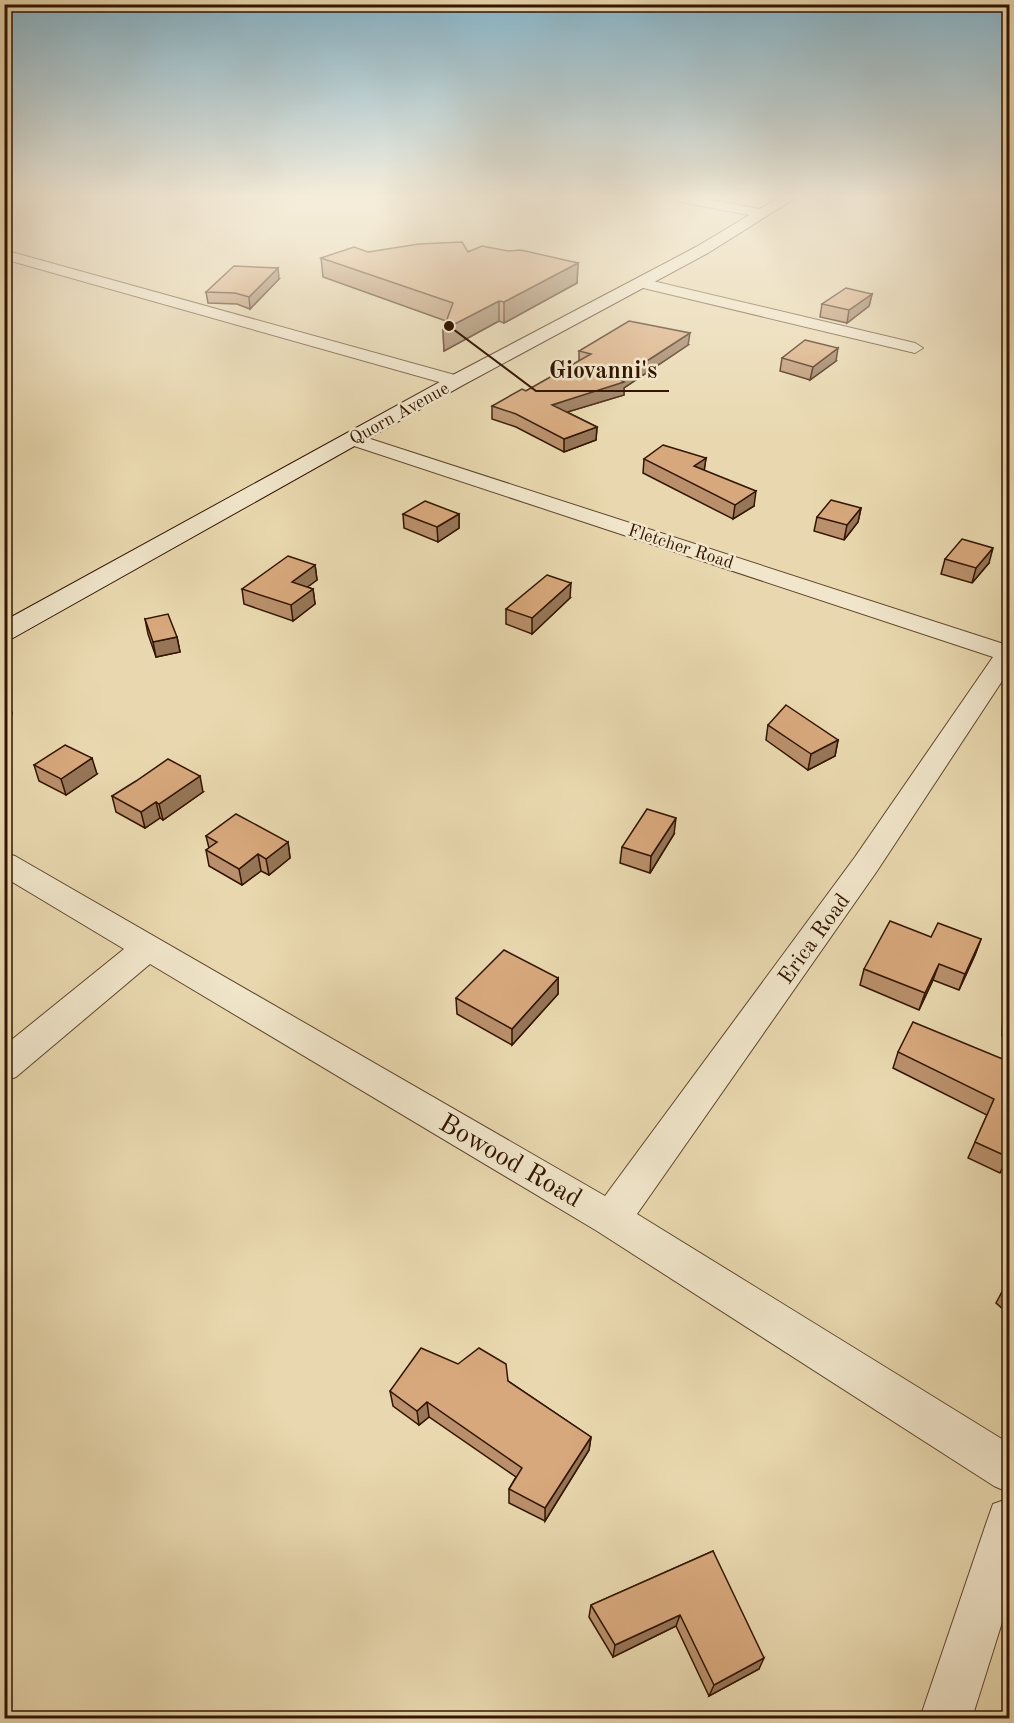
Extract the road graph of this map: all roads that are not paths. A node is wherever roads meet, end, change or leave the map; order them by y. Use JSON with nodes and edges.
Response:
{"nodes":[{"id":1,"x":80,"y":275,"type":"edge"},
{"id":2,"x":654,"y":275,"type":"edge"},
{"id":3,"x":640,"y":283,"type":"junction"},
{"id":4,"x":915,"y":348,"type":"dead end"},
{"id":5,"x":456,"y":381,"type":"junction"},
{"id":6,"x":352,"y":439,"type":"junction"},
{"id":7,"x":4,"y":632,"type":"edge"},
{"id":8,"x":1009,"y":654,"type":"edge"},
{"id":9,"x":4,"y":863,"type":"edge"},
{"id":10,"x":148,"y":947,"type":"junction"},
{"id":11,"x":4,"y":1067,"type":"edge"},
{"id":12,"x":612,"y":1220,"type":"junction"},
{"id":13,"x":1010,"y":1470,"type":"edge"},
{"id":14,"x":1010,"y":1521,"type":"edge"},
{"id":15,"x":946,"y":1719,"type":"edge"}],
"edges":[{"from":1,"to":5,"type":"street"},
{"from":2,"to":3,"type":"street","name":"Quorn Avenue"},
{"from":3,"to":4,"type":"street"},
{"from":3,"to":5,"type":"street","name":"Quorn Avenue"},
{"from":5,"to":6,"type":"street","name":"Quorn Avenue"},
{"from":6,"to":7,"type":"street","name":"Quorn Avenue"},
{"from":6,"to":8,"type":"street","name":"Fletcher Road"},
{"from":8,"to":12,"type":"street","name":"Erica Road"},
{"from":9,"to":10,"type":"street","name":"Bowood Road"},
{"from":10,"to":11,"type":"street"},
{"from":10,"to":12,"type":"street","name":"Bowood Road"},
{"from":12,"to":13,"type":"street","name":"Bowood Road"},
{"from":14,"to":15,"type":"street"}]}
